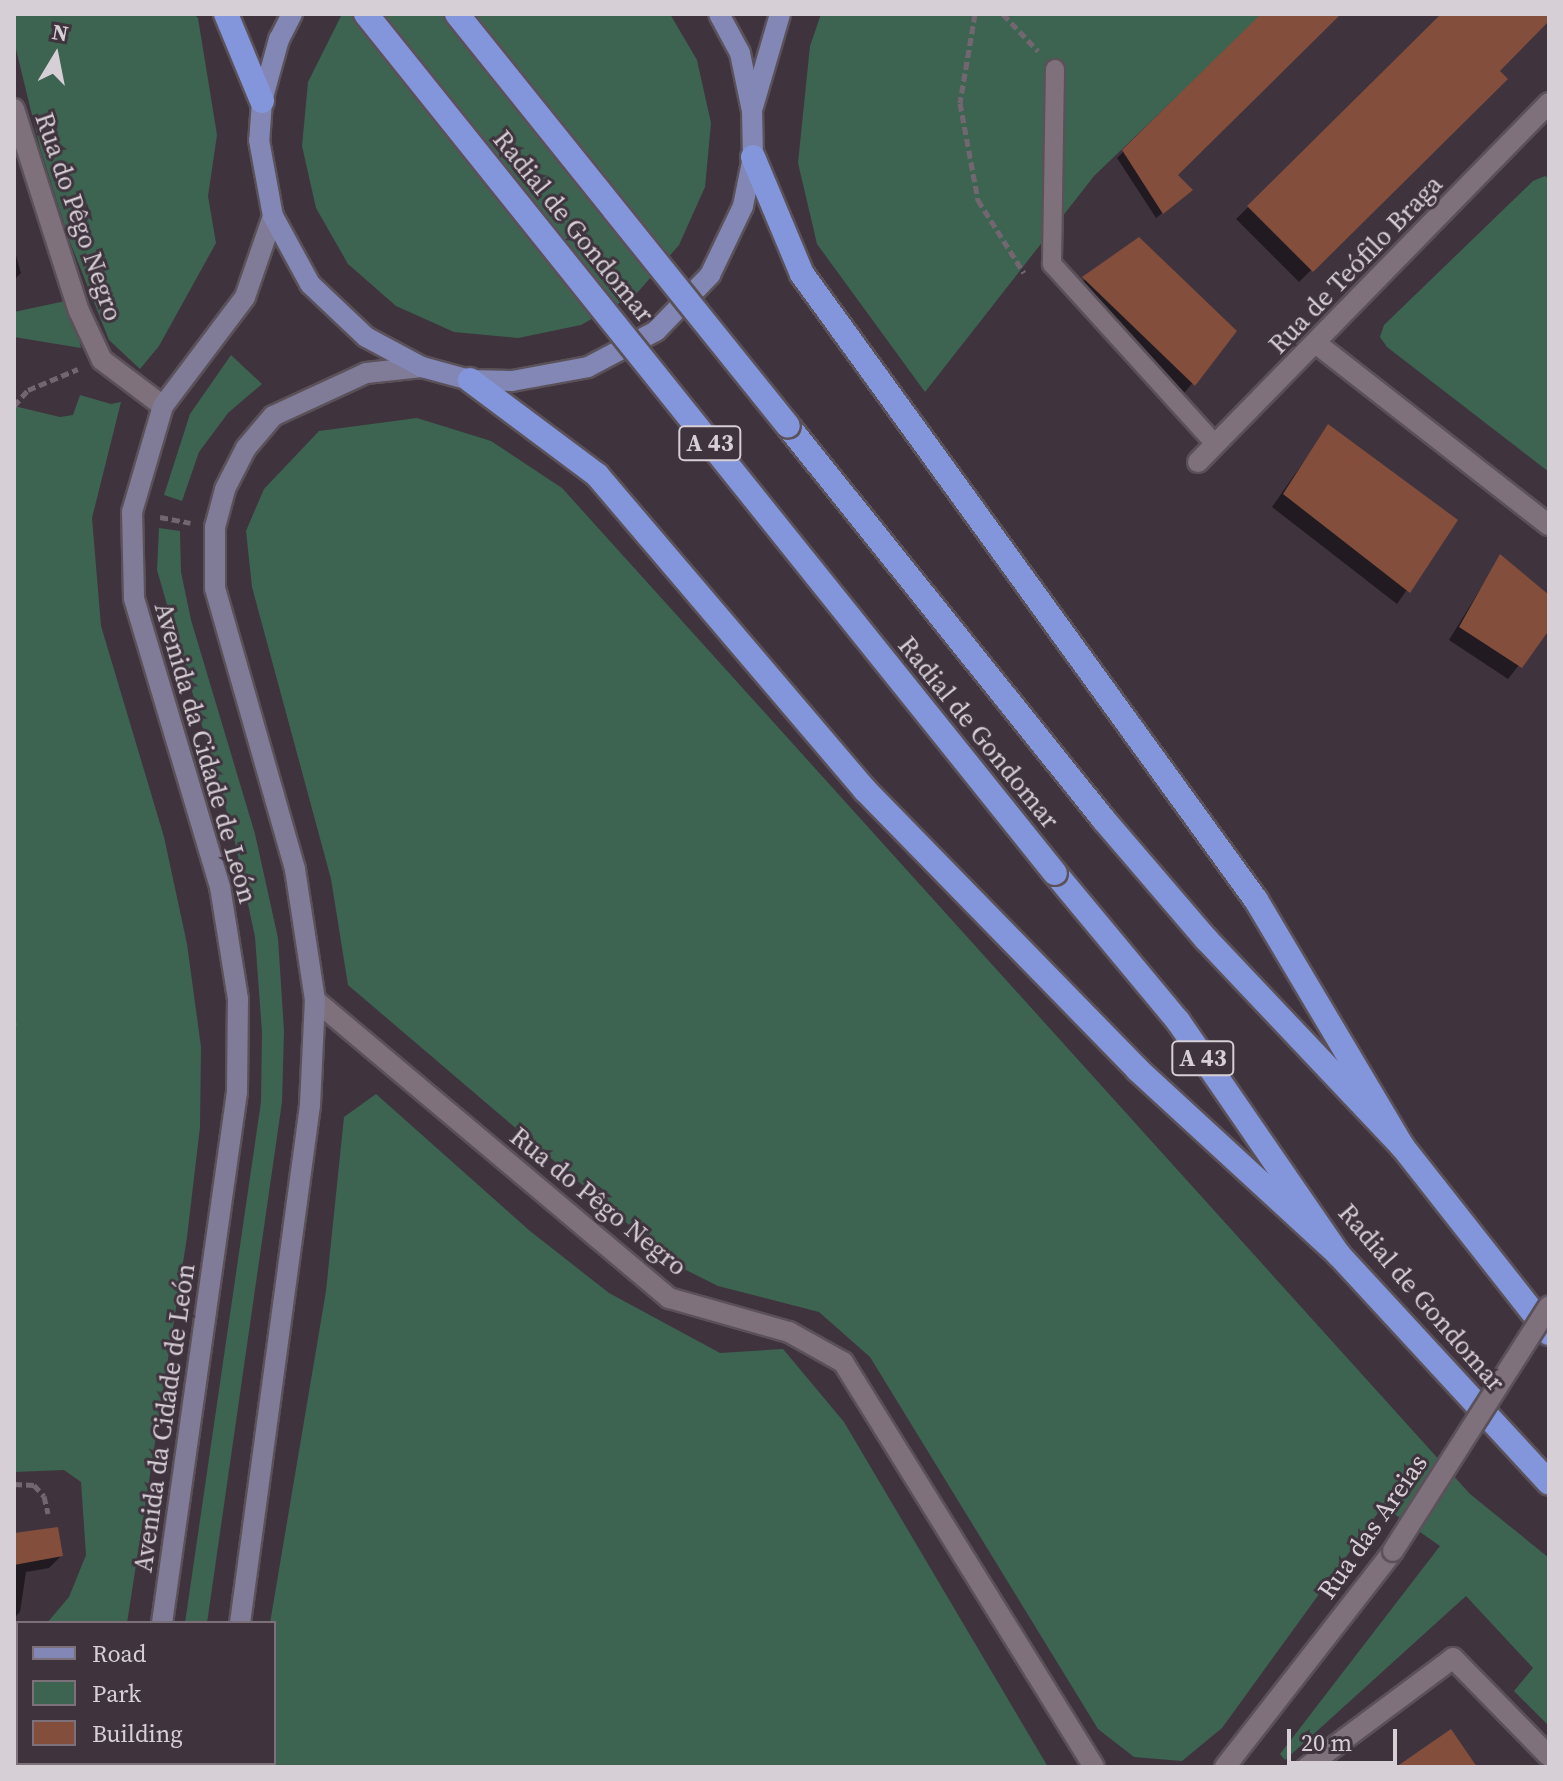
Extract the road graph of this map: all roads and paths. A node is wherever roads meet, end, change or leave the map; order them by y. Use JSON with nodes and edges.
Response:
{"nodes":[{"id":1,"x":226,"y":14,"type":"edge"},
{"id":2,"x":292,"y":14,"type":"edge"},
{"id":3,"x":366,"y":14,"type":"edge"},
{"id":4,"x":457,"y":14,"type":"edge"},
{"id":5,"x":719,"y":14,"type":"edge"},
{"id":6,"x":780,"y":14,"type":"edge"},
{"id":7,"x":1003,"y":14,"type":"edge"},
{"id":8,"x":1055,"y":69,"type":"joint"},
{"id":9,"x":262,"y":101,"type":"junction"},
{"id":10,"x":1549,"y":103,"type":"edge"},
{"id":11,"x":14,"y":109,"type":"edge"},
{"id":12,"x":752,"y":111,"type":"junction"},
{"id":13,"x":753,"y":157,"type":"junction"},
{"id":14,"x":273,"y":216,"type":"junction"},
{"id":15,"x":1317,"y":344,"type":"junction"},
{"id":16,"x":102,"y":360,"type":"junction"},
{"id":17,"x":422,"y":367,"type":"junction"},
{"id":18,"x":470,"y":380,"type":"junction"},
{"id":19,"x":14,"y":406,"type":"edge"},
{"id":20,"x":163,"y":406,"type":"junction"},
{"id":21,"x":1215,"y":444,"type":"junction"},
{"id":22,"x":1198,"y":462,"type":"dead end"},
{"id":23,"x":132,"y":512,"type":"junction"},
{"id":24,"x":1549,"y":525,"type":"edge"},
{"id":25,"x":215,"y":527,"type":"junction"},
{"id":26,"x":315,"y":1000,"type":"junction"},
{"id":27,"x":1402,"y":1146,"type":"junction"},
{"id":28,"x":1338,"y":1254,"type":"junction"},
{"id":29,"x":1549,"y":1306,"type":"edge"},
{"id":30,"x":1549,"y":1333,"type":"edge"},
{"id":31,"x":1549,"y":1483,"type":"edge"},
{"id":32,"x":14,"y":1484,"type":"edge"},
{"id":33,"x":48,"y":1514,"type":"dead end"},
{"id":34,"x":162,"y":1621,"type":"edge"},
{"id":35,"x":240,"y":1621,"type":"edge"},
{"id":36,"x":1549,"y":1756,"type":"edge"},
{"id":37,"x":1094,"y":1767,"type":"edge"},
{"id":38,"x":1225,"y":1767,"type":"edge"},
{"id":39,"x":1307,"y":1767,"type":"edge"}],
"edges":[{"from":1,"to":9,"type":"highway"},
{"from":2,"to":9,"type":"main road"},
{"from":3,"to":28,"type":"highway","name":"Radial de Gondomar","number":"A 43","bridge":true},
{"from":4,"to":27,"type":"highway","name":"Radial de Gondomar","number":"A 43","bridge":true},
{"from":5,"to":12,"type":"main road"},
{"from":6,"to":12,"type":"main road"},
{"from":7,"to":8,"type":"path"},
{"from":8,"to":21,"type":"lane"},
{"from":9,"to":14,"type":"main road"},
{"from":10,"to":15,"type":"street","name":"Rua de Teófilo Braga"},
{"from":11,"to":16,"type":"street","name":"Rua do Pêgo Negro"},
{"from":12,"to":13,"type":"main road"},
{"from":13,"to":18,"type":"main road"},
{"from":13,"to":27,"type":"highway"},
{"from":14,"to":17,"type":"main road"},
{"from":14,"to":20,"type":"main road","name":"Avenida da Cidade de León"},
{"from":15,"to":21,"type":"street","name":"Rua de Teófilo Braga"},
{"from":15,"to":24,"type":"street"},
{"from":16,"to":19,"type":"path"},
{"from":16,"to":20,"type":"street","name":"Rua do Pêgo Negro"},
{"from":17,"to":18,"type":"main road"},
{"from":17,"to":25,"type":"main road","name":"Avenida da Cidade de León"},
{"from":18,"to":28,"type":"highway"},
{"from":20,"to":23,"type":"main road","name":"Avenida da Cidade de León"},
{"from":21,"to":22,"type":"street","name":"Rua de Teófilo Braga"},
{"from":23,"to":25,"type":"path"},
{"from":23,"to":34,"type":"main road","name":"Avenida da Cidade de León"},
{"from":25,"to":26,"type":"main road","name":"Avenida da Cidade de León"},
{"from":26,"to":35,"type":"main road","name":"Avenida da Cidade de León"},
{"from":26,"to":37,"type":"street","name":"Rua do Pêgo Negro"},
{"from":27,"to":30,"type":"highway","name":"Radial de Gondomar","number":"A 43"},
{"from":28,"to":31,"type":"highway","name":"Radial de Gondomar","number":"A 43"},
{"from":29,"to":38,"type":"street","name":"Rua das Areias","bridge":true},
{"from":32,"to":33,"type":"path"},
{"from":36,"to":39,"type":"street"}]}
